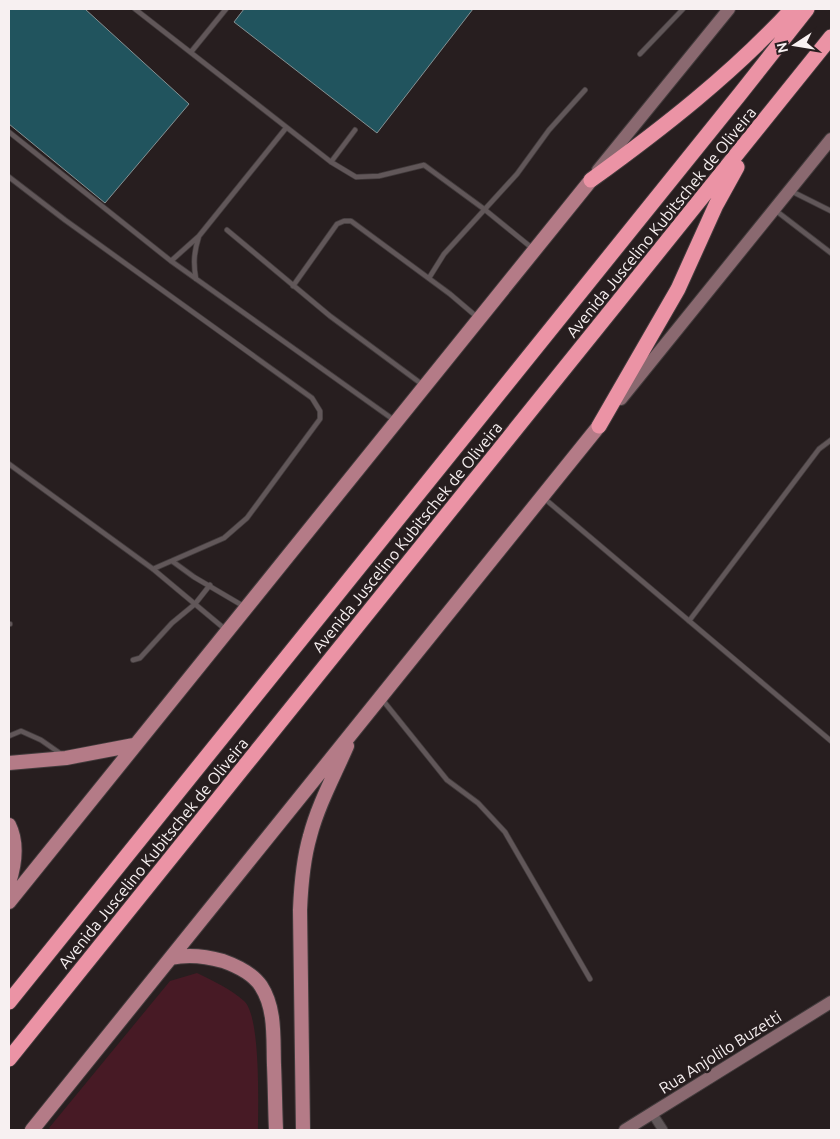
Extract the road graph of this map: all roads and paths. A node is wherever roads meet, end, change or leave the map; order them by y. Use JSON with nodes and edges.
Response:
{"nodes":[{"id":1,"x":135,"y":9,"type":"edge"},
{"id":2,"x":226,"y":9,"type":"edge"},
{"id":3,"x":683,"y":9,"type":"edge"},
{"id":4,"x":729,"y":9,"type":"edge"},
{"id":5,"x":792,"y":9,"type":"edge"},
{"id":6,"x":807,"y":9,"type":"edge"},
{"id":7,"x":831,"y":37,"type":"edge"},
{"id":8,"x":191,"y":52,"type":"junction"},
{"id":9,"x":640,"y":54,"type":"dead end"},
{"id":10,"x":585,"y":90,"type":"dead end"},
{"id":11,"x":760,"y":127,"type":"junction"},
{"id":12,"x":286,"y":128,"type":"junction"},
{"id":13,"x":354,"y":130,"type":"dead end"},
{"id":14,"x":9,"y":132,"type":"edge"},
{"id":15,"x":831,"y":139,"type":"edge"},
{"id":16,"x":331,"y":162,"type":"junction"},
{"id":17,"x":9,"y":178,"type":"edge"},
{"id":18,"x":591,"y":180,"type":"junction"},
{"id":19,"x":790,"y":190,"type":"junction"},
{"id":20,"x":484,"y":209,"type":"junction"},
{"id":21,"x":774,"y":209,"type":"junction"},
{"id":22,"x":831,"y":211,"type":"edge"},
{"id":23,"x":227,"y":230,"type":"dead end"},
{"id":24,"x":199,"y":236,"type":"junction"},
{"id":25,"x":534,"y":250,"type":"junction"},
{"id":26,"x":831,"y":253,"type":"edge"},
{"id":27,"x":171,"y":261,"type":"junction"},
{"id":28,"x":429,"y":278,"type":"junction"},
{"id":29,"x":196,"y":279,"type":"junction"},
{"id":30,"x":293,"y":286,"type":"junction"},
{"id":31,"x":479,"y":318,"type":"junction"},
{"id":32,"x":424,"y":386,"type":"junction"},
{"id":33,"x":396,"y":422,"type":"junction"},
{"id":34,"x":599,"y":426,"type":"junction"},
{"id":35,"x":831,"y":440,"type":"edge"},
{"id":36,"x":9,"y":464,"type":"edge"},
{"id":37,"x":542,"y":496,"type":"junction"},
{"id":38,"x":172,"y":561,"type":"junction"},
{"id":39,"x":153,"y":569,"type":"junction"},
{"id":40,"x":210,"y":586,"type":"junction"},
{"id":41,"x":196,"y":604,"type":"junction"},
{"id":42,"x":246,"y":608,"type":"junction"},
{"id":43,"x":689,"y":621,"type":"junction"},
{"id":44,"x":227,"y":631,"type":"junction"},
{"id":45,"x":133,"y":660,"type":"dead end"},
{"id":46,"x":380,"y":697,"type":"junction"},
{"id":47,"x":356,"y":728,"type":"junction"},
{"id":48,"x":9,"y":736,"type":"edge"},
{"id":49,"x":831,"y":742,"type":"edge"},
{"id":50,"x":134,"y":745,"type":"junction"},
{"id":51,"x":66,"y":758,"type":"junction"},
{"id":52,"x":9,"y":763,"type":"edge"},
{"id":53,"x":9,"y":825,"type":"edge"},
{"id":54,"x":9,"y":883,"type":"edge"},
{"id":55,"x":9,"y":902,"type":"edge"},
{"id":56,"x":195,"y":927,"type":"junction"},
{"id":57,"x":204,"y":956,"type":"junction"},
{"id":58,"x":170,"y":958,"type":"junction"},
{"id":59,"x":590,"y":978,"type":"dead end"},
{"id":60,"x":9,"y":1002,"type":"edge"},
{"id":61,"x":831,"y":1002,"type":"edge"},
{"id":62,"x":9,"y":1059,"type":"edge"},
{"id":63,"x":652,"y":1114,"type":"junction"},
{"id":64,"x":32,"y":1130,"type":"edge"},
{"id":65,"x":276,"y":1130,"type":"edge"},
{"id":66,"x":303,"y":1130,"type":"edge"},
{"id":67,"x":625,"y":1130,"type":"edge"},
{"id":68,"x":663,"y":1130,"type":"edge"}],
"edges":[{"from":1,"to":8,"type":"lane"},
{"from":2,"to":8,"type":"lane"},
{"from":3,"to":9,"type":"lane"},
{"from":4,"to":18,"type":"main road"},
{"from":5,"to":18,"type":"highway"},
{"from":6,"to":60,"type":"highway","name":"Avenida Juscelino Kubitschek de Oliveira"},
{"from":7,"to":11,"type":"highway","name":"Avenida Juscelino Kubitschek de Oliveira"},
{"from":8,"to":12,"type":"lane"},
{"from":10,"to":20,"type":"lane"},
{"from":11,"to":34,"type":"highway"},
{"from":11,"to":62,"type":"highway","name":"Avenida Juscelino Kubitschek de Oliveira"},
{"from":12,"to":16,"type":"lane"},
{"from":12,"to":24,"type":"lane"},
{"from":13,"to":16,"type":"lane"},
{"from":14,"to":27,"type":"lane"},
{"from":15,"to":19,"type":"main road"},
{"from":16,"to":20,"type":"lane"},
{"from":17,"to":38,"type":"lane"},
{"from":18,"to":25,"type":"main road"},
{"from":19,"to":21,"type":"main road"},
{"from":19,"to":22,"type":"lane"},
{"from":20,"to":25,"type":"lane"},
{"from":20,"to":28,"type":"lane"},
{"from":21,"to":26,"type":"lane"},
{"from":21,"to":34,"type":"main road"},
{"from":23,"to":30,"type":"lane"},
{"from":24,"to":27,"type":"lane"},
{"from":24,"to":29,"type":"lane"},
{"from":25,"to":31,"type":"main road"},
{"from":27,"to":29,"type":"lane"},
{"from":28,"to":30,"type":"lane"},
{"from":28,"to":31,"type":"lane"},
{"from":29,"to":33,"type":"lane"},
{"from":30,"to":32,"type":"lane"},
{"from":31,"to":32,"type":"main road"},
{"from":32,"to":33,"type":"main road"},
{"from":33,"to":42,"type":"main road"},
{"from":34,"to":37,"type":"main road"},
{"from":35,"to":43,"type":"lane"},
{"from":36,"to":39,"type":"lane"},
{"from":37,"to":43,"type":"lane"},
{"from":37,"to":46,"type":"main road"},
{"from":38,"to":39,"type":"lane"},
{"from":38,"to":40,"type":"lane"},
{"from":39,"to":41,"type":"lane"},
{"from":40,"to":41,"type":"lane"},
{"from":40,"to":42,"type":"lane"},
{"from":41,"to":44,"type":"lane"},
{"from":41,"to":45,"type":"lane"},
{"from":42,"to":44,"type":"main road"},
{"from":43,"to":49,"type":"lane"},
{"from":44,"to":50,"type":"main road"},
{"from":46,"to":47,"type":"main road"},
{"from":46,"to":59,"type":"lane"},
{"from":47,"to":56,"type":"main road"},
{"from":47,"to":66,"type":"main road"},
{"from":48,"to":51,"type":"lane"},
{"from":50,"to":51,"type":"main road"},
{"from":50,"to":55,"type":"main road"},
{"from":51,"to":52,"type":"main road"},
{"from":53,"to":54,"type":"main road"},
{"from":56,"to":57,"type":"main road"},
{"from":56,"to":58,"type":"main road"},
{"from":57,"to":58,"type":"main road"},
{"from":57,"to":65,"type":"main road"},
{"from":58,"to":64,"type":"main road"},
{"from":61,"to":63,"type":"main road","name":"Rua Anjolilo Buzetti"},
{"from":63,"to":67,"type":"main road","name":"Rua Anjolilo Buzetti"},
{"from":63,"to":68,"type":"street"}]}
